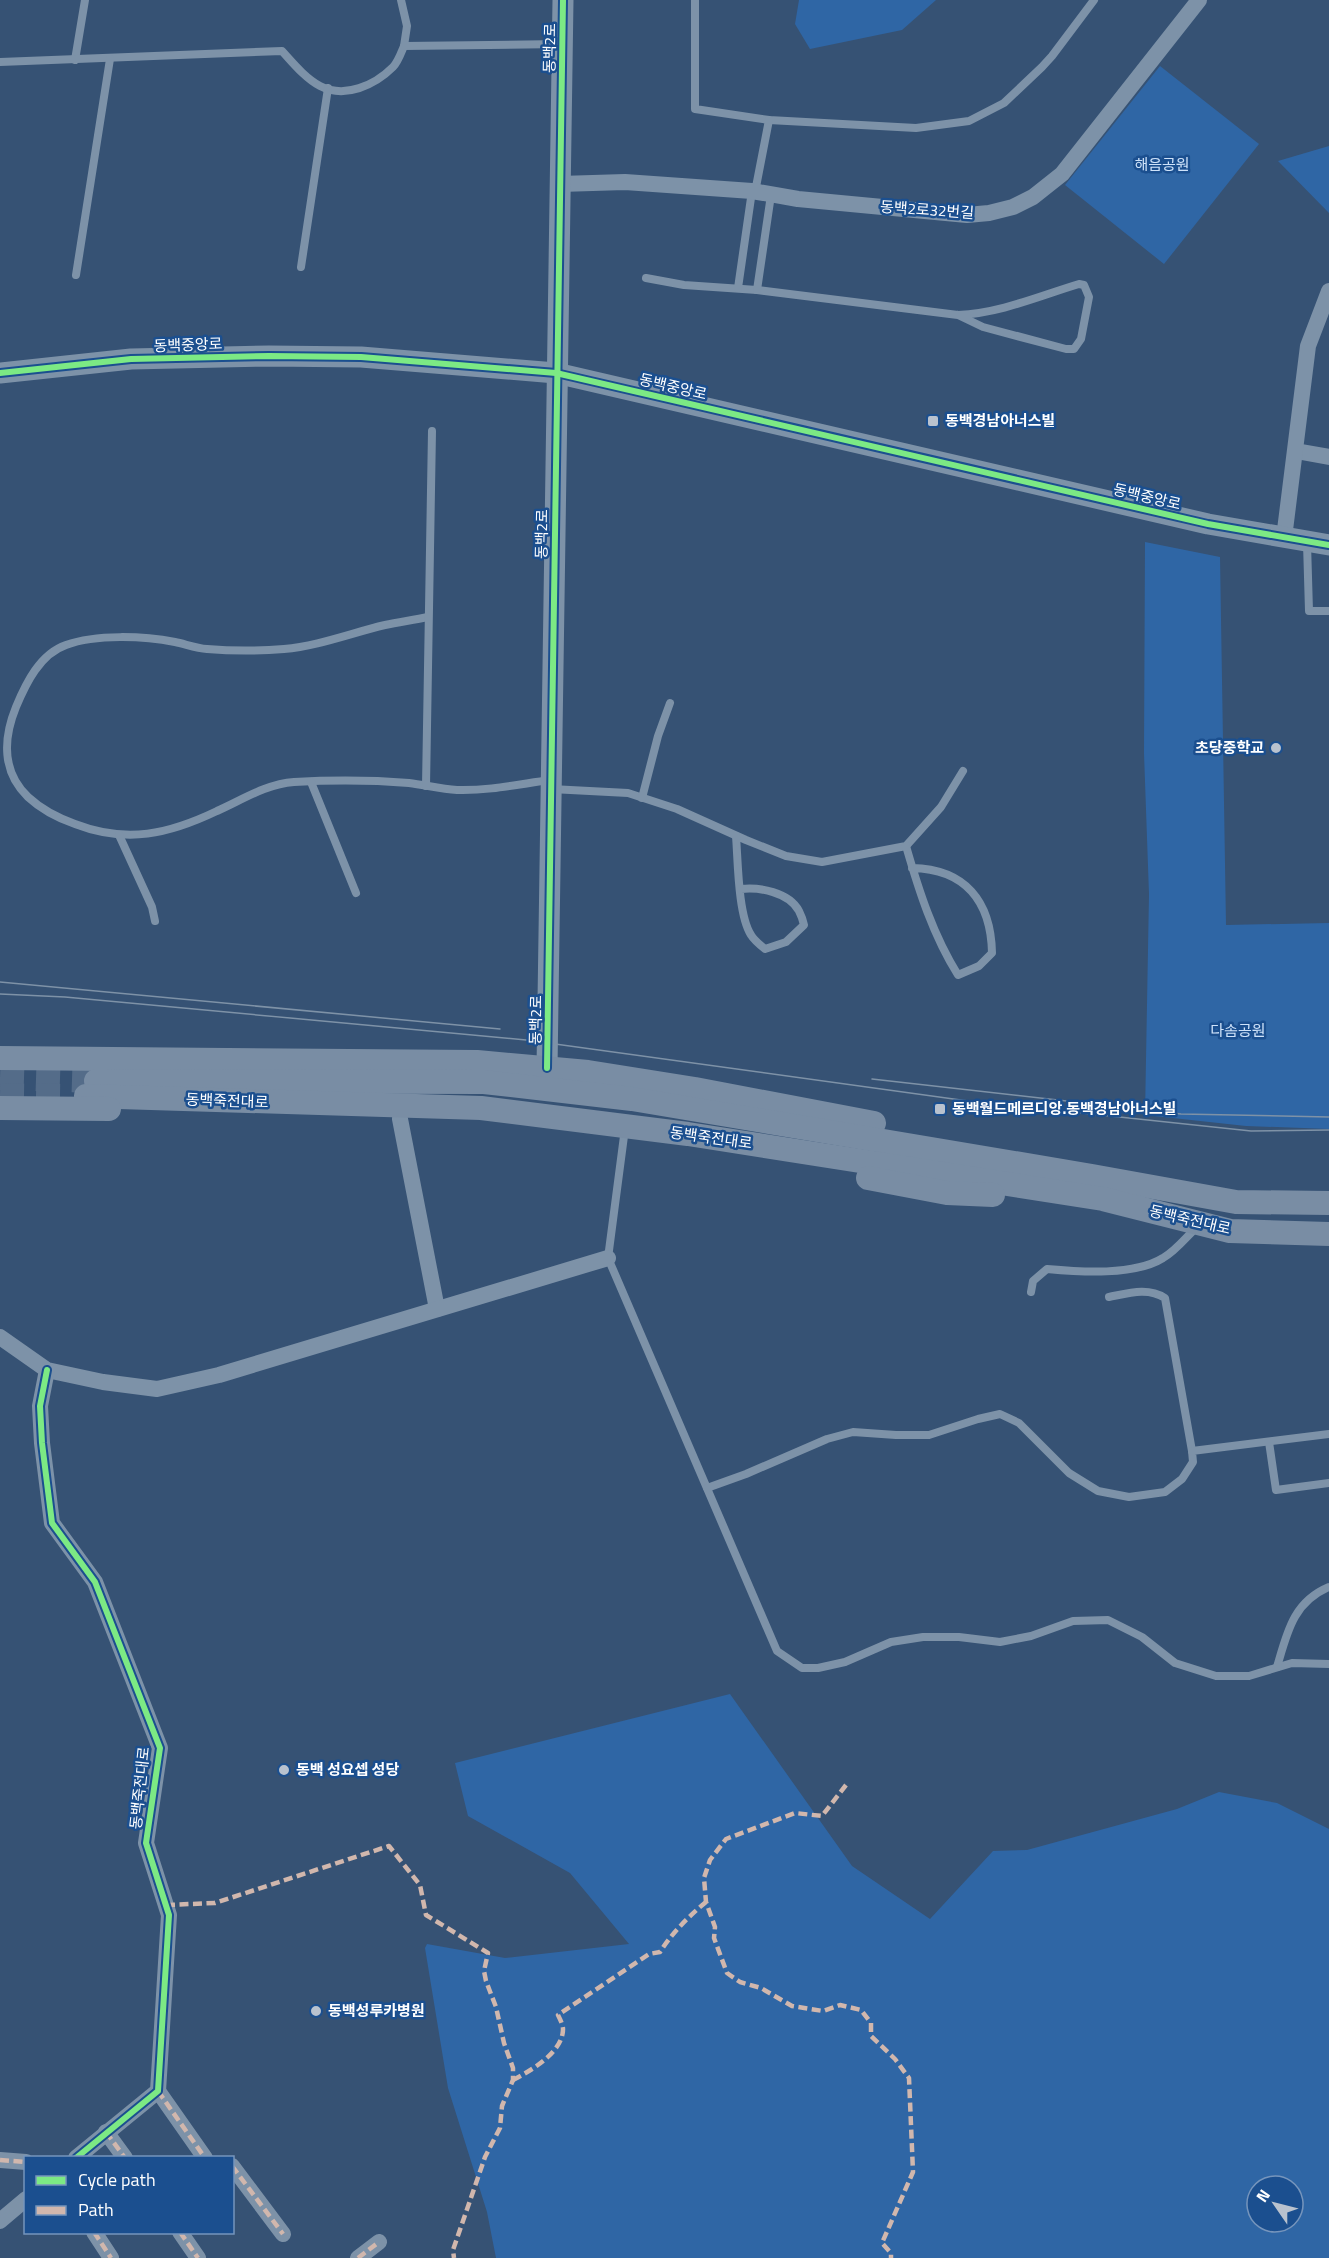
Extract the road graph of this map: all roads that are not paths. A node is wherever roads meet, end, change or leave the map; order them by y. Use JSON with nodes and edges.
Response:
{"nodes":[{"id":1,"x":85,"y":0,"type":"edge"},
{"id":2,"x":401,"y":0,"type":"edge"},
{"id":3,"x":563,"y":0,"type":"edge"},
{"id":4,"x":695,"y":0,"type":"edge"},
{"id":5,"x":1094,"y":0,"type":"edge"},
{"id":6,"x":1199,"y":0,"type":"edge"},
{"id":7,"x":562,"y":44,"type":"junction"},
{"id":8,"x":404,"y":46,"type":"junction"},
{"id":9,"x":110,"y":59,"type":"junction"},
{"id":10,"x":75,"y":60,"type":"junction"},
{"id":11,"x":0,"y":62,"type":"edge"},
{"id":12,"x":328,"y":88,"type":"junction"},
{"id":13,"x":769,"y":120,"type":"junction"},
{"id":14,"x":561,"y":184,"type":"junction"},
{"id":15,"x":759,"y":193,"type":"junction"},
{"id":16,"x":301,"y":267,"type":"dead end"},
{"id":17,"x":76,"y":275,"type":"dead end"},
{"id":18,"x":646,"y":278,"type":"dead end"},
{"id":19,"x":738,"y":288,"type":"junction"},
{"id":20,"x":757,"y":290,"type":"junction"},
{"id":21,"x":1329,"y":291,"type":"edge"},
{"id":22,"x":958,"y":315,"type":"junction"},
{"id":23,"x":0,"y":373,"type":"edge"},
{"id":24,"x":556,"y":373,"type":"junction"},
{"id":25,"x":432,"y":431,"type":"dead end"},
{"id":26,"x":1296,"y":451,"type":"junction"},
{"id":27,"x":1329,"y":457,"type":"edge"},
{"id":28,"x":1284,"y":538,"type":"junction"},
{"id":29,"x":1307,"y":543,"type":"junction"},
{"id":30,"x":1329,"y":546,"type":"edge"},
{"id":31,"x":1329,"y":610,"type":"edge"},
{"id":32,"x":428,"y":617,"type":"junction"},
{"id":33,"x":670,"y":703,"type":"dead end"},
{"id":34,"x":963,"y":771,"type":"dead end"},
{"id":35,"x":311,"y":782,"type":"junction"},
{"id":36,"x":550,"y":784,"type":"junction"},
{"id":37,"x":426,"y":786,"type":"junction"},
{"id":38,"x":642,"y":798,"type":"junction"},
{"id":39,"x":119,"y":835,"type":"junction"},
{"id":40,"x":736,"y":836,"type":"junction"},
{"id":41,"x":906,"y":846,"type":"junction"},
{"id":42,"x":912,"y":868,"type":"junction"},
{"id":43,"x":741,"y":889,"type":"junction"},
{"id":44,"x":356,"y":893,"type":"dead end"},
{"id":45,"x":155,"y":921,"type":"dead end"},
{"id":46,"x":5,"y":1060,"type":"edge"},
{"id":47,"x":547,"y":1068,"type":"junction"},
{"id":48,"x":0,"y":1108,"type":"edge"},
{"id":49,"x":400,"y":1119,"type":"junction"},
{"id":50,"x":624,"y":1136,"type":"junction"},
{"id":51,"x":1092,"y":1176,"type":"junction"},
{"id":52,"x":1102,"y":1199,"type":"junction"},
{"id":53,"x":1329,"y":1203,"type":"edge"},
{"id":54,"x":1200,"y":1224,"type":"junction"},
{"id":55,"x":1329,"y":1234,"type":"edge"},
{"id":56,"x":608,"y":1258,"type":"junction"},
{"id":57,"x":1031,"y":1292,"type":"dead end"},
{"id":58,"x":1109,"y":1297,"type":"dead end"},
{"id":59,"x":437,"y":1310,"type":"junction"},
{"id":60,"x":0,"y":1337,"type":"edge"},
{"id":61,"x":47,"y":1370,"type":"junction"},
{"id":62,"x":1329,"y":1434,"type":"edge"},
{"id":63,"x":1269,"y":1442,"type":"junction"},
{"id":64,"x":1192,"y":1450,"type":"junction"},
{"id":65,"x":1329,"y":1483,"type":"edge"},
{"id":66,"x":707,"y":1488,"type":"junction"},
{"id":67,"x":1329,"y":1587,"type":"edge"},
{"id":68,"x":1329,"y":1664,"type":"edge"},
{"id":69,"x":1277,"y":1667,"type":"junction"},
{"id":70,"x":158,"y":2091,"type":"junction"},
{"id":71,"x":106,"y":2132,"type":"junction"},
{"id":72,"x":77,"y":2156,"type":"edge"},
{"id":73,"x":123,"y":2156,"type":"edge"},
{"id":74,"x":204,"y":2156,"type":"edge"},
{"id":75,"x":0,"y":2160,"type":"edge"},
{"id":76,"x":24,"y":2162,"type":"edge"},
{"id":77,"x":234,"y":2169,"type":"edge"},
{"id":78,"x":24,"y":2201,"type":"edge"},
{"id":79,"x":0,"y":2221,"type":"edge"},
{"id":80,"x":95,"y":2234,"type":"edge"},
{"id":81,"x":181,"y":2234,"type":"edge"},
{"id":82,"x":283,"y":2234,"type":"dead end"},
{"id":83,"x":379,"y":2242,"type":"dead end"},
{"id":84,"x":111,"y":2258,"type":"edge"},
{"id":85,"x":198,"y":2258,"type":"edge"},
{"id":86,"x":358,"y":2258,"type":"edge"}],
"edges":[{"from":1,"to":10,"type":"lane"},
{"from":2,"to":8,"type":"lane"},
{"from":3,"to":7,"type":"street","name":"동백2로"},
{"from":4,"to":13,"type":"lane"},
{"from":5,"to":13,"type":"lane"},
{"from":6,"to":15,"type":"street","name":"동백2로32번길"},
{"from":7,"to":8,"type":"lane"},
{"from":7,"to":14,"type":"street","name":"동백2로"},
{"from":8,"to":12,"type":"lane"},
{"from":9,"to":10,"type":"lane"},
{"from":9,"to":12,"type":"lane"},
{"from":9,"to":17,"type":"lane"},
{"from":10,"to":11,"type":"lane"},
{"from":12,"to":16,"type":"lane"},
{"from":13,"to":15,"type":"lane"},
{"from":14,"to":15,"type":"street","name":"동백2로32번길"},
{"from":14,"to":24,"type":"street","name":"동백2로"},
{"from":15,"to":19,"type":"lane"},
{"from":15,"to":20,"type":"lane"},
{"from":18,"to":19,"type":"lane"},
{"from":19,"to":20,"type":"lane"},
{"from":20,"to":22,"type":"lane"},
{"from":21,"to":26,"type":"street"},
{"from":22,"to":22,"type":"lane"},
{"from":23,"to":24,"type":"street","name":"동백중앙로"},
{"from":24,"to":28,"type":"street","name":"동백중앙로"},
{"from":24,"to":36,"type":"street","name":"동백2로"},
{"from":25,"to":32,"type":"lane"},
{"from":26,"to":27,"type":"street"},
{"from":26,"to":28,"type":"street"},
{"from":28,"to":29,"type":"street","name":"동백중앙로"},
{"from":29,"to":30,"type":"street","name":"동백중앙로"},
{"from":29,"to":31,"type":"lane"},
{"from":32,"to":37,"type":"lane"},
{"from":32,"to":39,"type":"lane"},
{"from":33,"to":38,"type":"lane"},
{"from":34,"to":41,"type":"lane"},
{"from":35,"to":37,"type":"lane"},
{"from":35,"to":39,"type":"lane"},
{"from":35,"to":44,"type":"lane"},
{"from":36,"to":37,"type":"lane"},
{"from":36,"to":38,"type":"lane"},
{"from":36,"to":47,"type":"street","name":"동백2로"},
{"from":38,"to":40,"type":"lane"},
{"from":39,"to":45,"type":"lane"},
{"from":40,"to":41,"type":"lane"},
{"from":40,"to":43,"type":"lane"},
{"from":41,"to":42,"type":"lane"},
{"from":42,"to":42,"type":"lane"},
{"from":43,"to":43,"type":"lane"},
{"from":46,"to":47,"type":"main road"},
{"from":47,"to":51,"type":"main road"},
{"from":48,"to":49,"type":"main road"},
{"from":49,"to":50,"type":"main road"},
{"from":49,"to":59,"type":"street"},
{"from":50,"to":52,"type":"main road"},
{"from":50,"to":56,"type":"lane"},
{"from":51,"to":52,"type":"main road","name":"동백죽전대로"},
{"from":51,"to":53,"type":"main road","name":"동백죽전대로"},
{"from":52,"to":54,"type":"main road","name":"동백죽전대로"},
{"from":54,"to":55,"type":"main road","name":"동백죽전대로"},
{"from":54,"to":57,"type":"lane"},
{"from":56,"to":59,"type":"street"},
{"from":56,"to":66,"type":"lane"},
{"from":58,"to":64,"type":"lane"},
{"from":59,"to":61,"type":"street"},
{"from":60,"to":61,"type":"street"},
{"from":61,"to":70,"type":"street","name":"동백죽전대로"},
{"from":62,"to":63,"type":"lane"},
{"from":63,"to":64,"type":"lane"},
{"from":63,"to":65,"type":"lane"},
{"from":64,"to":66,"type":"lane"},
{"from":66,"to":69,"type":"lane"},
{"from":67,"to":69,"type":"lane"},
{"from":68,"to":69,"type":"lane"},
{"from":70,"to":71,"type":"street"},
{"from":70,"to":74,"type":"street"},
{"from":71,"to":72,"type":"street"},
{"from":71,"to":73,"type":"street"},
{"from":75,"to":76,"type":"street"},
{"from":77,"to":82,"type":"street"},
{"from":78,"to":79,"type":"street"},
{"from":80,"to":84,"type":"street"},
{"from":81,"to":85,"type":"street"},
{"from":83,"to":86,"type":"street"}]}
